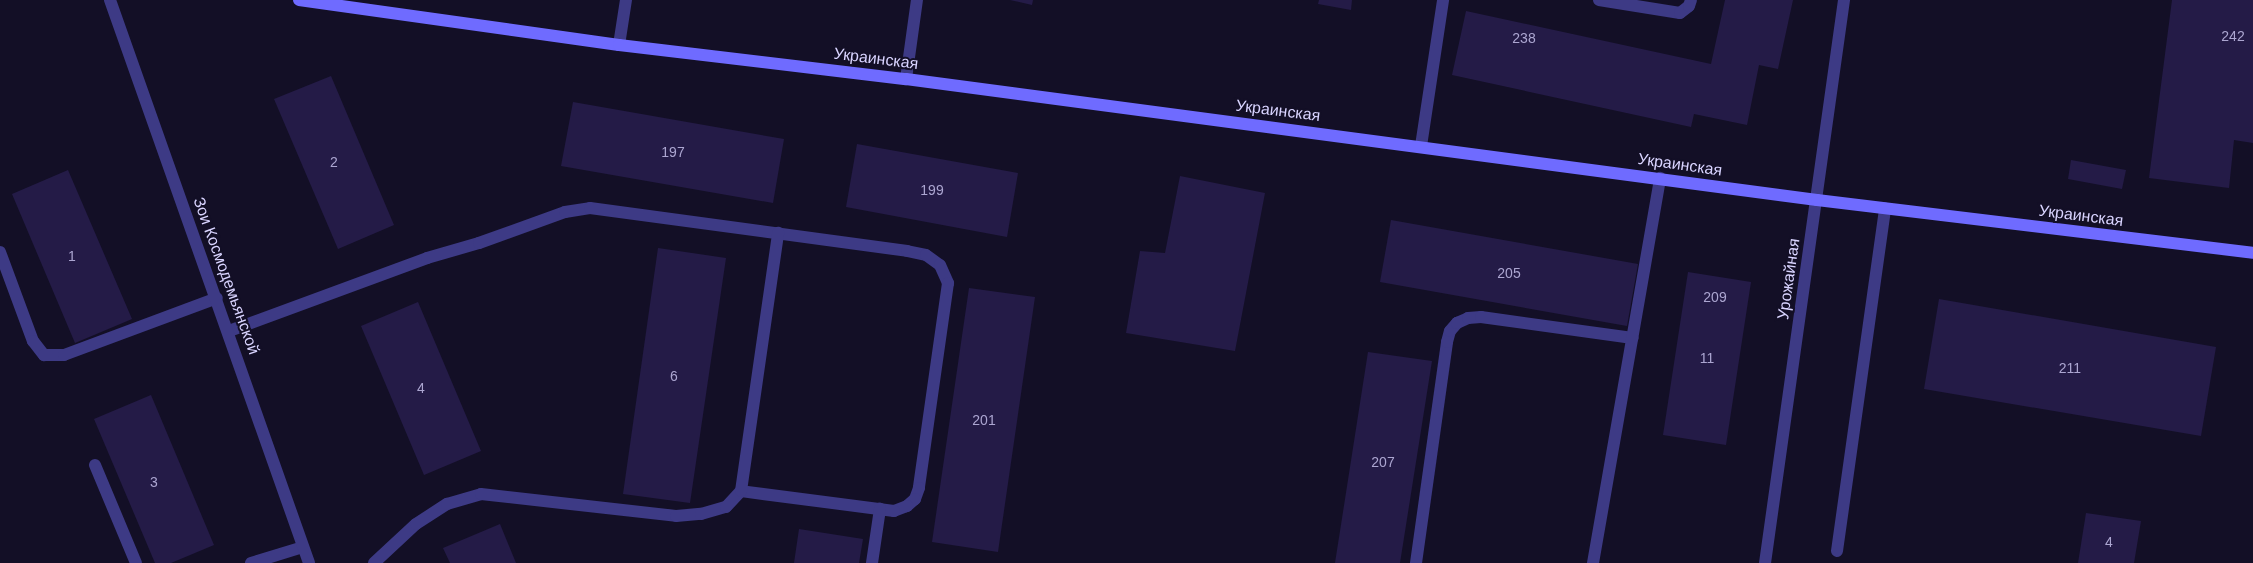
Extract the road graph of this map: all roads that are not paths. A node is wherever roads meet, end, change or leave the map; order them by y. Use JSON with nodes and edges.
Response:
{"nodes":[{"id":1,"x":110,"y":0,"type":"edge"},
{"id":2,"x":299,"y":0,"type":"edge"},
{"id":3,"x":626,"y":0,"type":"edge"},
{"id":4,"x":917,"y":0,"type":"edge"},
{"id":5,"x":1443,"y":0,"type":"edge"},
{"id":6,"x":1599,"y":0,"type":"edge"},
{"id":7,"x":1691,"y":0,"type":"edge"},
{"id":8,"x":1844,"y":0,"type":"edge"},
{"id":9,"x":619,"y":45,"type":"junction"},
{"id":10,"x":906,"y":79,"type":"junction"},
{"id":11,"x":1421,"y":146,"type":"junction"},
{"id":12,"x":1660,"y":178,"type":"junction"},
{"id":13,"x":1817,"y":200,"type":"junction"},
{"id":14,"x":1885,"y":208,"type":"junction"},
{"id":15,"x":778,"y":233,"type":"junction"},
{"id":16,"x":0,"y":252,"type":"edge"},
{"id":17,"x":2253,"y":253,"type":"edge"},
{"id":18,"x":216,"y":298,"type":"junction"},
{"id":19,"x":229,"y":331,"type":"junction"},
{"id":20,"x":1633,"y":338,"type":"junction"},
{"id":21,"x":95,"y":465,"type":"dead end"},
{"id":22,"x":742,"y":491,"type":"junction"},
{"id":23,"x":880,"y":509,"type":"junction"},
{"id":24,"x":303,"y":547,"type":"junction"},
{"id":25,"x":1837,"y":551,"type":"dead end"},
{"id":26,"x":136,"y":563,"type":"edge"},
{"id":27,"x":251,"y":563,"type":"edge"},
{"id":28,"x":310,"y":563,"type":"edge"},
{"id":29,"x":374,"y":563,"type":"edge"},
{"id":30,"x":872,"y":563,"type":"edge"},
{"id":31,"x":1416,"y":563,"type":"edge"},
{"id":32,"x":1593,"y":563,"type":"edge"},
{"id":33,"x":1765,"y":563,"type":"edge"}],
"edges":[{"from":1,"to":18,"type":"street","name":"Зои Космодемьянской"},
{"from":2,"to":9,"type":"street","name":"Украинская"},
{"from":3,"to":9,"type":"street"},
{"from":4,"to":10,"type":"street"},
{"from":5,"to":11,"type":"street"},
{"from":6,"to":7,"type":"street"},
{"from":8,"to":13,"type":"street","name":"Урожайная"},
{"from":9,"to":10,"type":"street","name":"Украинская"},
{"from":10,"to":11,"type":"street","name":"Украинская"},
{"from":11,"to":12,"type":"street","name":"Украинская"},
{"from":12,"to":13,"type":"street","name":"Украинская"},
{"from":12,"to":20,"type":"street"},
{"from":13,"to":14,"type":"street","name":"Украинская"},
{"from":13,"to":33,"type":"street","name":"Урожайная"},
{"from":14,"to":17,"type":"street","name":"Украинская"},
{"from":14,"to":25,"type":"street"},
{"from":15,"to":19,"type":"street"},
{"from":15,"to":22,"type":"street"},
{"from":15,"to":23,"type":"street"},
{"from":16,"to":18,"type":"street"},
{"from":18,"to":19,"type":"street","name":"Зои Космодемьянской"},
{"from":19,"to":24,"type":"street","name":"Зои Космодемьянской"},
{"from":20,"to":31,"type":"street"},
{"from":20,"to":32,"type":"street"},
{"from":21,"to":26,"type":"street"},
{"from":22,"to":23,"type":"street"},
{"from":22,"to":29,"type":"street"},
{"from":23,"to":30,"type":"street"},
{"from":24,"to":27,"type":"street"},
{"from":24,"to":28,"type":"street","name":"Зои Космодемьянской"}]}
